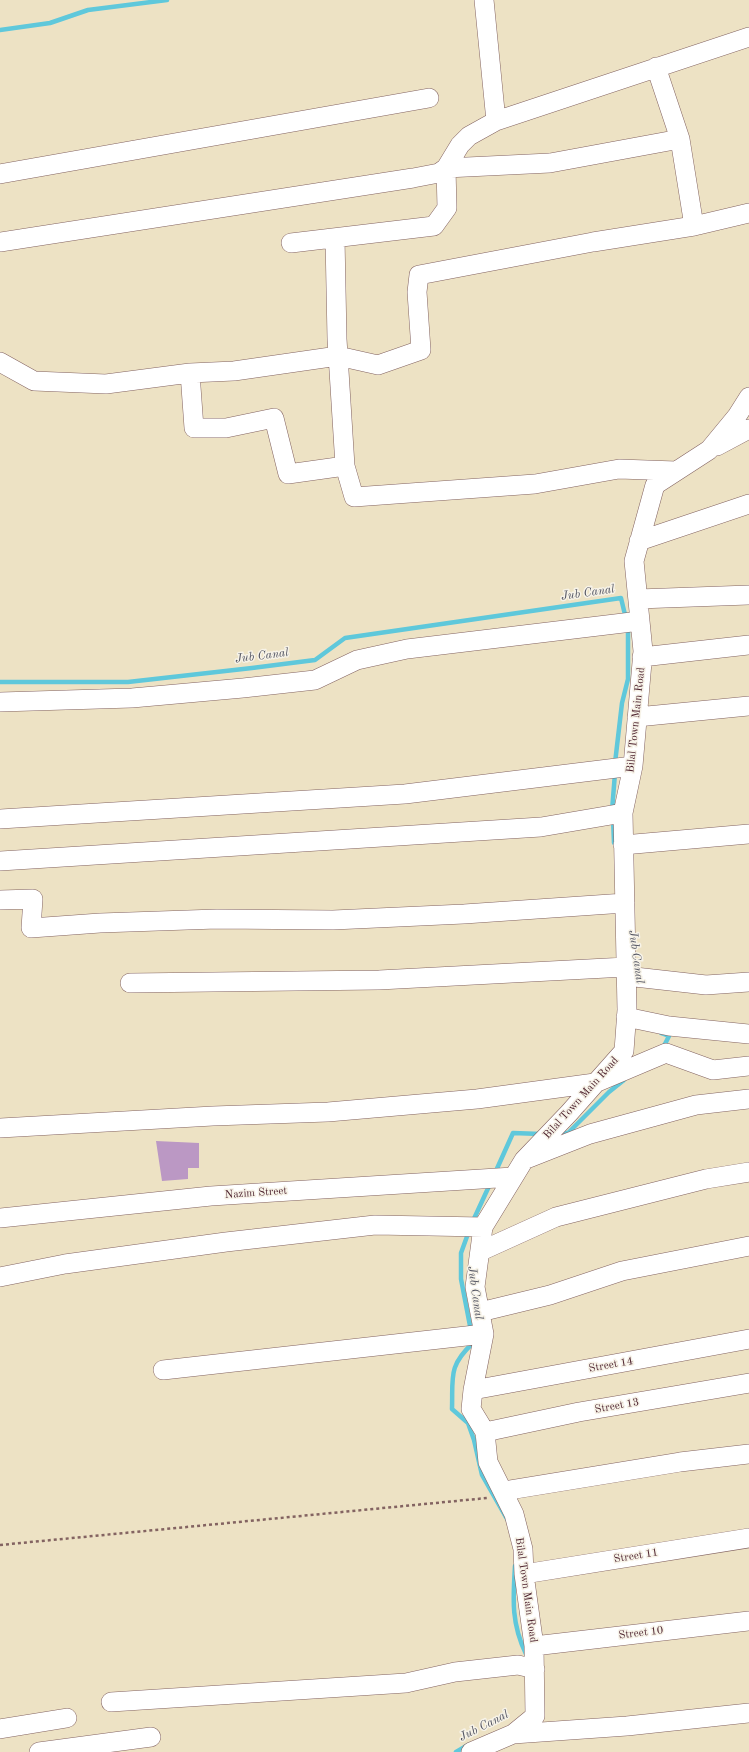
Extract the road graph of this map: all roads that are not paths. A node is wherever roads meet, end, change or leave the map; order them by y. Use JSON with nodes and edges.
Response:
{"nodes":[{"id":1,"x":484,"y":0,"type":"edge"},
{"id":2,"x":749,"y":37,"type":"edge"},
{"id":3,"x":656,"y":67,"type":"junction"},
{"id":4,"x":429,"y":98,"type":"dead end"},
{"id":5,"x":496,"y":121,"type":"junction"},
{"id":6,"x":680,"y":139,"type":"junction"},
{"id":7,"x":446,"y":168,"type":"junction"},
{"id":8,"x":0,"y":174,"type":"edge"},
{"id":9,"x":749,"y":213,"type":"edge"},
{"id":10,"x":694,"y":226,"type":"junction"},
{"id":11,"x":335,"y":238,"type":"junction"},
{"id":12,"x":0,"y":242,"type":"edge"},
{"id":13,"x":291,"y":243,"type":"dead end"},
{"id":14,"x":338,"y":356,"type":"junction"},
{"id":15,"x":0,"y":362,"type":"edge"},
{"id":16,"x":190,"y":373,"type":"junction"},
{"id":17,"x":749,"y":397,"type":"edge"},
{"id":18,"x":749,"y":429,"type":"edge"},
{"id":19,"x":709,"y":450,"type":"junction"},
{"id":20,"x":344,"y":466,"type":"junction"},
{"id":21,"x":676,"y":471,"type":"junction"},
{"id":22,"x":749,"y":504,"type":"edge"},
{"id":23,"x":639,"y":541,"type":"junction"},
{"id":24,"x":749,"y":595,"type":"edge"},
{"id":25,"x":638,"y":599,"type":"junction"},
{"id":26,"x":640,"y":621,"type":"junction"},
{"id":27,"x":749,"y":645,"type":"edge"},
{"id":28,"x":642,"y":657,"type":"junction"},
{"id":29,"x":0,"y":702,"type":"edge"},
{"id":30,"x":749,"y":706,"type":"edge"},
{"id":31,"x":637,"y":717,"type":"junction"},
{"id":32,"x":633,"y":766,"type":"junction"},
{"id":33,"x":623,"y":812,"type":"junction"},
{"id":34,"x":0,"y":819,"type":"edge"},
{"id":35,"x":749,"y":834,"type":"edge"},
{"id":36,"x":624,"y":845,"type":"junction"},
{"id":37,"x":0,"y":861,"type":"edge"},
{"id":38,"x":0,"y":900,"type":"edge"},
{"id":39,"x":625,"y":903,"type":"junction"},
{"id":40,"x":626,"y":972,"type":"junction"},
{"id":41,"x":749,"y":982,"type":"edge"},
{"id":42,"x":130,"y":983,"type":"dead end"},
{"id":43,"x":626,"y":1017,"type":"junction"},
{"id":44,"x":749,"y":1034,"type":"edge"},
{"id":45,"x":749,"y":1066,"type":"edge"},
{"id":46,"x":595,"y":1084,"type":"junction"},
{"id":47,"x":749,"y":1098,"type":"edge"},
{"id":48,"x":0,"y":1128,"type":"edge"},
{"id":49,"x":524,"y":1160,"type":"junction"},
{"id":50,"x":749,"y":1172,"type":"edge"},
{"id":51,"x":514,"y":1177,"type":"junction"},
{"id":52,"x":0,"y":1218,"type":"edge"},
{"id":53,"x":483,"y":1227,"type":"junction"},
{"id":54,"x":749,"y":1246,"type":"edge"},
{"id":55,"x":481,"y":1251,"type":"junction"},
{"id":56,"x":0,"y":1277,"type":"edge"},
{"id":57,"x":480,"y":1312,"type":"junction"},
{"id":58,"x":484,"y":1334,"type":"junction"},
{"id":59,"x":749,"y":1339,"type":"edge"},
{"id":60,"x":163,"y":1370,"type":"dead end"},
{"id":61,"x":749,"y":1382,"type":"edge"},
{"id":62,"x":472,"y":1390,"type":"junction"},
{"id":63,"x":485,"y":1432,"type":"junction"},
{"id":64,"x":749,"y":1454,"type":"edge"},
{"id":65,"x":504,"y":1494,"type":"junction"},
{"id":66,"x":749,"y":1538,"type":"edge"},
{"id":67,"x":524,"y":1574,"type":"junction"},
{"id":68,"x":749,"y":1621,"type":"edge"},
{"id":69,"x":534,"y":1646,"type":"junction"},
{"id":70,"x":535,"y":1669,"type":"junction"},
{"id":71,"x":111,"y":1702,"type":"dead end"},
{"id":72,"x":749,"y":1713,"type":"edge"},
{"id":73,"x":67,"y":1718,"type":"dead end"},
{"id":74,"x":0,"y":1729,"type":"edge"},
{"id":75,"x":513,"y":1734,"type":"junction"},
{"id":76,"x":151,"y":1737,"type":"dead end"},
{"id":77,"x":39,"y":1752,"type":"edge"},
{"id":78,"x":471,"y":1752,"type":"edge"}],
"edges":[{"from":1,"to":5,"type":"street"},
{"from":2,"to":3,"type":"street"},
{"from":3,"to":5,"type":"street"},
{"from":3,"to":6,"type":"street"},
{"from":4,"to":8,"type":"street"},
{"from":5,"to":7,"type":"street"},
{"from":6,"to":7,"type":"street"},
{"from":6,"to":10,"type":"street"},
{"from":7,"to":11,"type":"street"},
{"from":7,"to":12,"type":"street"},
{"from":9,"to":10,"type":"street"},
{"from":10,"to":14,"type":"street"},
{"from":11,"to":13,"type":"street"},
{"from":11,"to":14,"type":"street"},
{"from":14,"to":16,"type":"street"},
{"from":14,"to":20,"type":"street"},
{"from":15,"to":16,"type":"street"},
{"from":16,"to":20,"type":"street"},
{"from":17,"to":19,"type":"street","name":"Bilal Town Main Road"},
{"from":18,"to":19,"type":"street"},
{"from":19,"to":21,"type":"street","name":"Bilal Town Main Road"},
{"from":20,"to":21,"type":"street"},
{"from":21,"to":23,"type":"street","name":"Bilal Town Main Road"},
{"from":22,"to":23,"type":"street"},
{"from":23,"to":25,"type":"street","name":"Bilal Town Main Road"},
{"from":24,"to":25,"type":"street"},
{"from":25,"to":26,"type":"street","name":"Bilal Town Main Road"},
{"from":26,"to":28,"type":"street","name":"Bilal Town Main Road"},
{"from":26,"to":29,"type":"street"},
{"from":27,"to":28,"type":"street"},
{"from":28,"to":31,"type":"street","name":"Bilal Town Main Road"},
{"from":30,"to":31,"type":"street"},
{"from":31,"to":32,"type":"street","name":"Bilal Town Main Road"},
{"from":32,"to":33,"type":"street","name":"Bilal Town Main Road"},
{"from":32,"to":34,"type":"street"},
{"from":33,"to":36,"type":"street","name":"Bilal Town Main Road"},
{"from":33,"to":37,"type":"street"},
{"from":35,"to":36,"type":"street"},
{"from":36,"to":39,"type":"street","name":"Bilal Town Main Road"},
{"from":38,"to":39,"type":"street"},
{"from":39,"to":40,"type":"street","name":"Bilal Town Main Road"},
{"from":40,"to":41,"type":"street"},
{"from":40,"to":42,"type":"street"},
{"from":40,"to":43,"type":"street","name":"Bilal Town Main Road"},
{"from":43,"to":44,"type":"street"},
{"from":43,"to":46,"type":"street","name":"Bilal Town Main Road"},
{"from":45,"to":46,"type":"street"},
{"from":46,"to":48,"type":"street"},
{"from":46,"to":49,"type":"street","name":"Bilal Town Main Road"},
{"from":47,"to":49,"type":"street"},
{"from":49,"to":51,"type":"street","name":"Bilal Town Main Road"},
{"from":50,"to":55,"type":"street"},
{"from":51,"to":52,"type":"street","name":"Nazim Street"},
{"from":51,"to":53,"type":"street","name":"Bilal Town Main Road"},
{"from":53,"to":55,"type":"street","name":"Bilal Town Main Road"},
{"from":53,"to":56,"type":"street"},
{"from":54,"to":57,"type":"street"},
{"from":55,"to":57,"type":"street","name":"Bilal Town Main Road"},
{"from":57,"to":58,"type":"street","name":"Bilal Town Main Road"},
{"from":58,"to":60,"type":"street"},
{"from":58,"to":62,"type":"street","name":"Bilal Town Main Road"},
{"from":59,"to":62,"type":"street","name":"Street 14"},
{"from":61,"to":63,"type":"street","name":"Street 13"},
{"from":62,"to":63,"type":"street","name":"Bilal Town Main Road"},
{"from":63,"to":65,"type":"street","name":"Bilal Town Main Road"},
{"from":64,"to":65,"type":"street"},
{"from":65,"to":67,"type":"street","name":"Bilal Town Main Road"},
{"from":66,"to":67,"type":"street","name":"Street 11"},
{"from":67,"to":69,"type":"street","name":"Bilal Town Main Road"},
{"from":68,"to":69,"type":"street","name":"Street 10"},
{"from":69,"to":70,"type":"street","name":"Bilal Town Main Road"},
{"from":70,"to":71,"type":"street"},
{"from":70,"to":75,"type":"street","name":"Bilal Town Main Road"},
{"from":72,"to":75,"type":"street"},
{"from":73,"to":74,"type":"street"},
{"from":75,"to":78,"type":"street","name":"Bilal Town Main Road"},
{"from":76,"to":77,"type":"street"}]}
